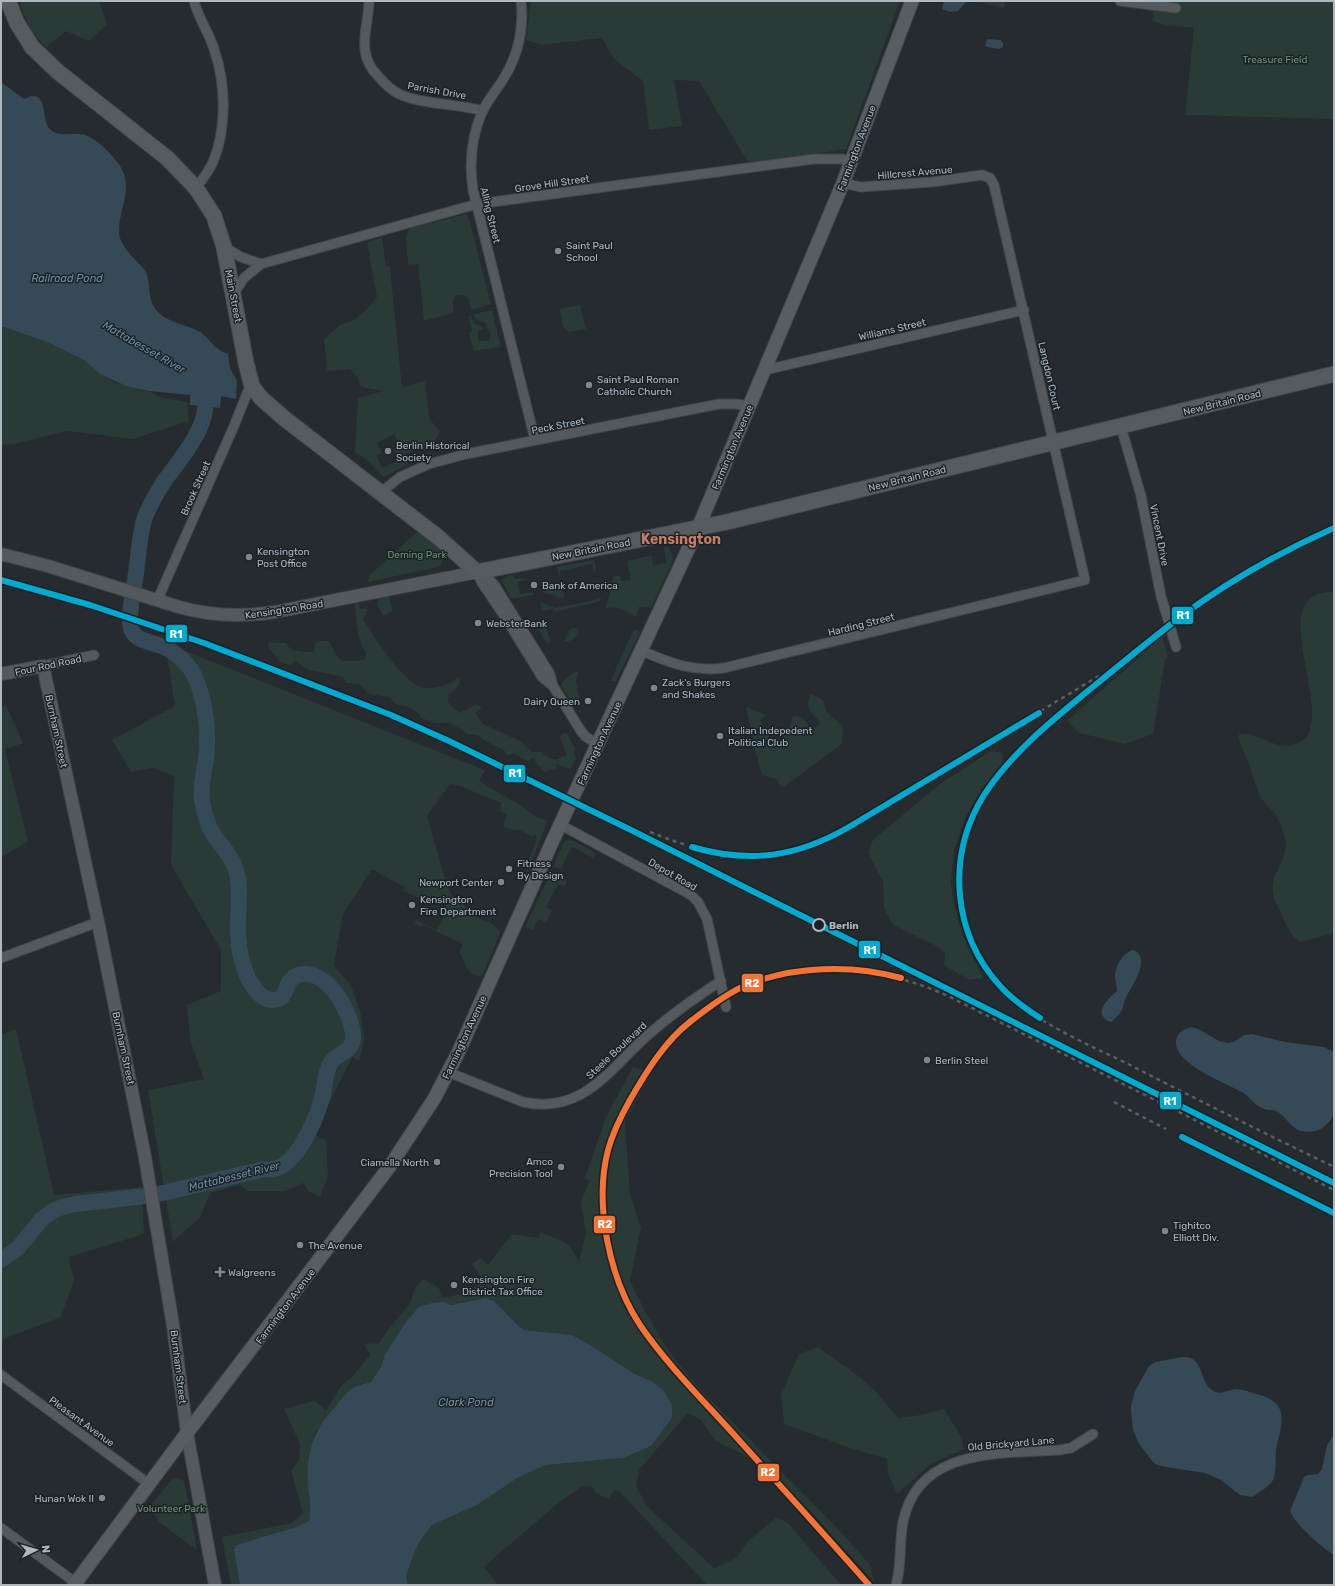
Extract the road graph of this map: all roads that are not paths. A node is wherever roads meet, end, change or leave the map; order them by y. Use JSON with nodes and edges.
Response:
{"nodes":[{"id":1,"x":8,"y":1,"type":"edge"},
{"id":2,"x":194,"y":1,"type":"edge"},
{"id":3,"x":369,"y":1,"type":"edge"},
{"id":4,"x":521,"y":1,"type":"edge"},
{"id":5,"x":912,"y":1,"type":"edge"},
{"id":6,"x":1120,"y":1,"type":"edge"},
{"id":7,"x":1176,"y":8,"type":"dead end"},
{"id":8,"x":483,"y":111,"type":"junction"},
{"id":9,"x":851,"y":162,"type":"junction"},
{"id":10,"x":990,"y":178,"type":"joint"},
{"id":11,"x":843,"y":183,"type":"junction"},
{"id":12,"x":196,"y":188,"type":"junction"},
{"id":13,"x":477,"y":204,"type":"junction"},
{"id":14,"x":224,"y":247,"type":"junction"},
{"id":15,"x":261,"y":264,"type":"junction"},
{"id":16,"x":234,"y":293,"type":"junction"},
{"id":17,"x":1024,"y":310,"type":"junction"},
{"id":18,"x":765,"y":370,"type":"junction"},
{"id":19,"x":1334,"y":374,"type":"edge"},
{"id":20,"x":252,"y":386,"type":"junction"},
{"id":21,"x":749,"y":406,"type":"junction"},
{"id":22,"x":1121,"y":427,"type":"junction"},
{"id":23,"x":535,"y":440,"type":"junction"},
{"id":24,"x":1054,"y":443,"type":"junction"},
{"id":25,"x":380,"y":493,"type":"junction"},
{"id":26,"x":698,"y":528,"type":"junction"},
{"id":27,"x":1,"y":554,"type":"edge"},
{"id":28,"x":477,"y":572,"type":"junction"},
{"id":29,"x":1085,"y":580,"type":"joint"},
{"id":30,"x":157,"y":601,"type":"junction"},
{"id":31,"x":1176,"y":647,"type":"dead end"},
{"id":32,"x":642,"y":651,"type":"junction"},
{"id":33,"x":94,"y":655,"type":"dead end"},
{"id":34,"x":43,"y":666,"type":"junction"},
{"id":35,"x":1,"y":674,"type":"edge"},
{"id":36,"x":598,"y":745,"type":"junction"},
{"id":37,"x":561,"y":825,"type":"junction"},
{"id":38,"x":98,"y":922,"type":"junction"},
{"id":39,"x":1,"y":958,"type":"edge"},
{"id":40,"x":720,"y":981,"type":"junction"},
{"id":41,"x":726,"y":1007,"type":"dead end"},
{"id":42,"x":448,"y":1072,"type":"junction"},
{"id":43,"x":1,"y":1375,"type":"edge"},
{"id":44,"x":187,"y":1433,"type":"junction"},
{"id":45,"x":1092,"y":1434,"type":"dead end"},
{"id":46,"x":149,"y":1484,"type":"junction"},
{"id":47,"x":1,"y":1528,"type":"edge"},
{"id":48,"x":75,"y":1584,"type":"edge"},
{"id":49,"x":215,"y":1585,"type":"edge"},
{"id":50,"x":896,"y":1585,"type":"edge"}],
"edges":[{"from":1,"to":12,"type":"main road","name":"Main Street"},
{"from":2,"to":12,"type":"street"},
{"from":3,"to":8,"type":"street","name":"Parrish Drive"},
{"from":4,"to":8,"type":"street","name":"Alling Street"},
{"from":5,"to":9,"type":"main road","name":"Farmington Avenue"},
{"from":6,"to":7,"type":"street"},
{"from":8,"to":13,"type":"street","name":"Alling Street"},
{"from":9,"to":11,"type":"main road","name":"Farmington Avenue"},
{"from":9,"to":13,"type":"street","name":"Grove Hill Street"},
{"from":10,"to":11,"type":"street","name":"Hillcrest Avenue"},
{"from":10,"to":17,"type":"street","name":"Langdon Court"},
{"from":11,"to":18,"type":"main road","name":"Farmington Avenue"},
{"from":12,"to":14,"type":"main road","name":"Main Street"},
{"from":13,"to":15,"type":"street","name":"Grove Hill Street"},
{"from":13,"to":23,"type":"street","name":"Alling Street"},
{"from":14,"to":15,"type":"street"},
{"from":14,"to":16,"type":"main road","name":"Main Street"},
{"from":15,"to":16,"type":"street","name":"Grove Hill Street"},
{"from":16,"to":20,"type":"main road","name":"Main Street"},
{"from":17,"to":18,"type":"street","name":"Williams Street"},
{"from":17,"to":24,"type":"street","name":"Langdon Court"},
{"from":18,"to":21,"type":"main road","name":"Farmington Avenue"},
{"from":19,"to":22,"type":"main road","name":"New Britain Road"},
{"from":20,"to":25,"type":"main road","name":"Main Street"},
{"from":20,"to":30,"type":"street","name":"Brook Street"},
{"from":21,"to":23,"type":"street","name":"Peck Street"},
{"from":21,"to":26,"type":"main road","name":"Farmington Avenue"},
{"from":22,"to":24,"type":"main road","name":"New Britain Road"},
{"from":22,"to":31,"type":"street","name":"Vincent Drive"},
{"from":23,"to":25,"type":"street","name":"Peck Street"},
{"from":24,"to":26,"type":"main road","name":"New Britain Road"},
{"from":24,"to":29,"type":"street","name":"Langdon Court"},
{"from":25,"to":28,"type":"main road","name":"Main Street"},
{"from":26,"to":28,"type":"main road","name":"New Britain Road"},
{"from":26,"to":32,"type":"main road","name":"Farmington Avenue"},
{"from":27,"to":30,"type":"street","name":"Kensington Road"},
{"from":28,"to":30,"type":"street","name":"Kensington Road"},
{"from":28,"to":36,"type":"street","name":"Main Street"},
{"from":29,"to":32,"type":"street","name":"Harding Street"},
{"from":32,"to":36,"type":"main road","name":"Farmington Avenue"},
{"from":33,"to":34,"type":"street","name":"Four Rod Road"},
{"from":34,"to":35,"type":"street","name":"Four Rod Road"},
{"from":34,"to":38,"type":"street","name":"Burnham Street"},
{"from":36,"to":37,"type":"main road","name":"Farmington Avenue"},
{"from":37,"to":40,"type":"street","name":"Depot Road"},
{"from":37,"to":42,"type":"main road","name":"Farmington Avenue"},
{"from":38,"to":39,"type":"street"},
{"from":38,"to":44,"type":"street","name":"Burnham Street"},
{"from":40,"to":41,"type":"street","name":"Depot Road"},
{"from":40,"to":42,"type":"street","name":"Steele Boulevard"},
{"from":42,"to":44,"type":"main road","name":"Farmington Avenue"},
{"from":43,"to":46,"type":"street","name":"Pleasant Avenue"},
{"from":44,"to":46,"type":"main road","name":"Farmington Avenue"},
{"from":44,"to":49,"type":"street","name":"Burnham Street"},
{"from":45,"to":50,"type":"street","name":"Old Brickyard Lane"},
{"from":46,"to":48,"type":"main road","name":"Farmington Avenue"},
{"from":47,"to":48,"type":"street"}]}
